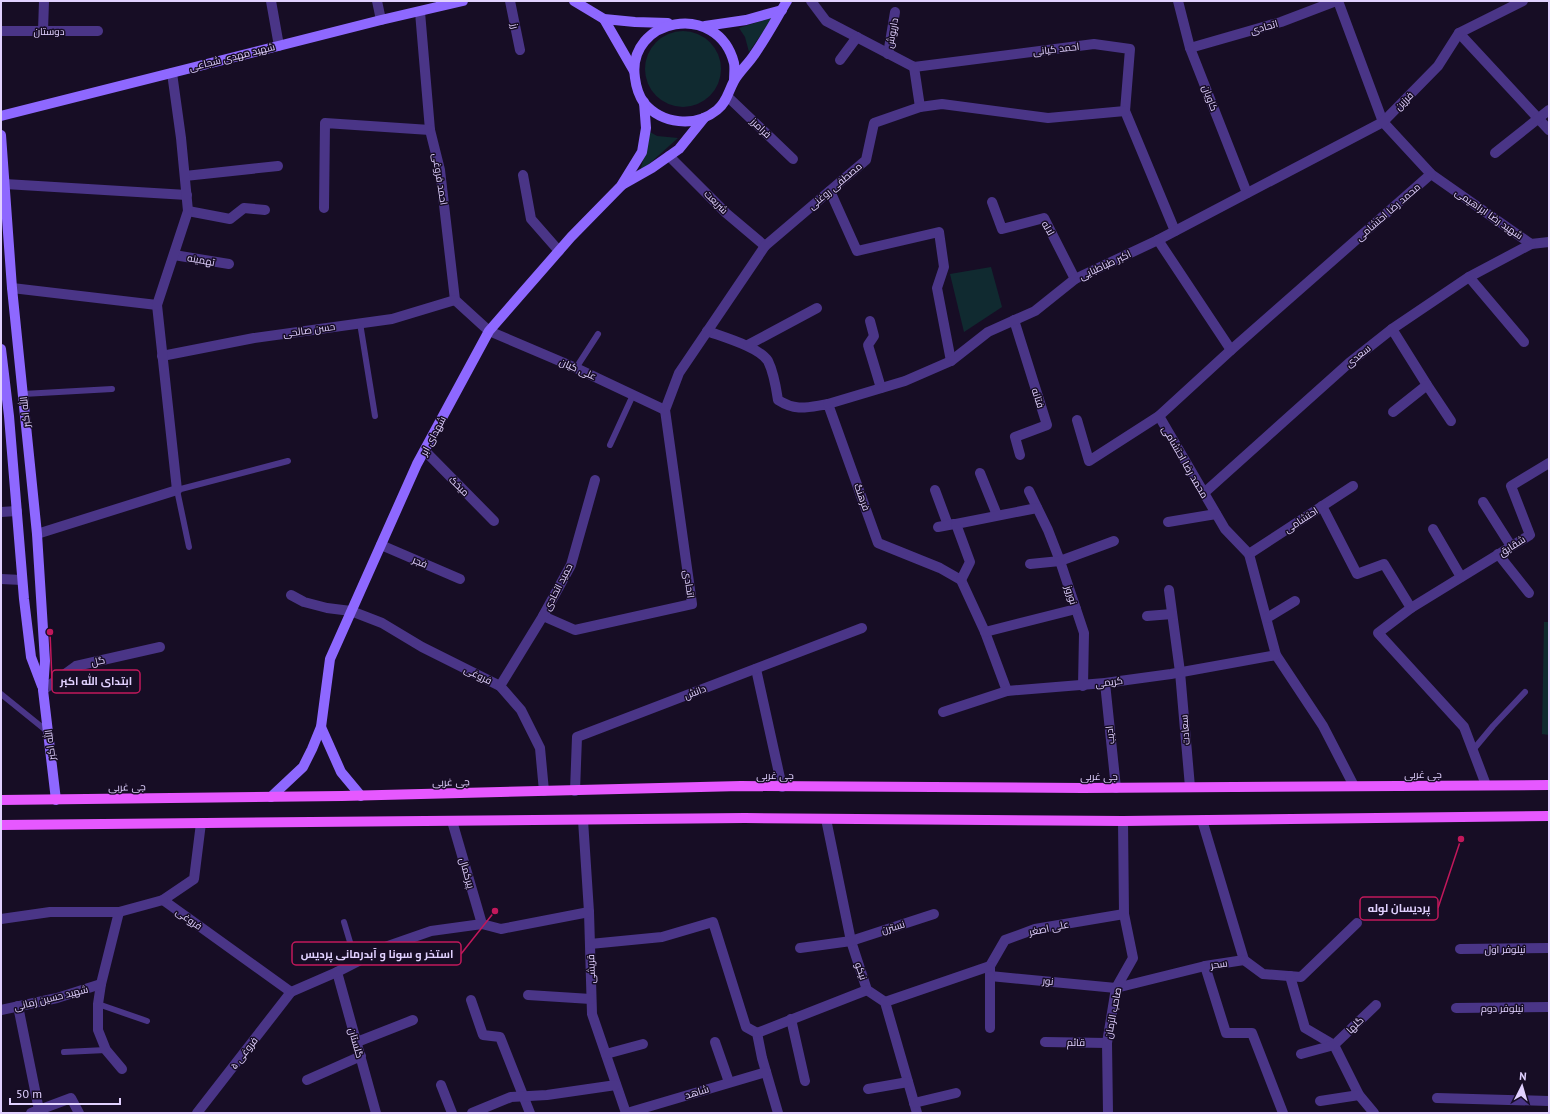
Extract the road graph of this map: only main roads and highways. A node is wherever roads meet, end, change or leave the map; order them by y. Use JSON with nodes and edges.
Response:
{"nodes":[{"id":1,"x":461,"y":1,"type":"edge"},
{"id":2,"x":574,"y":1,"type":"edge"},
{"id":3,"x":788,"y":1,"type":"edge"},
{"id":4,"x":782,"y":10,"type":"junction"},
{"id":5,"x":604,"y":19,"type":"junction"},
{"id":6,"x":672,"y":23,"type":"junction"},
{"id":7,"x":705,"y":26,"type":"junction"},
{"id":8,"x":634,"y":71,"type":"junction"},
{"id":9,"x":734,"y":81,"type":"junction"},
{"id":10,"x":644,"y":102,"type":"junction"},
{"id":11,"x":1,"y":116,"type":"edge"},
{"id":12,"x":704,"y":118,"type":"junction"},
{"id":13,"x":1,"y":135,"type":"edge"},
{"id":14,"x":621,"y":186,"type":"junction"},
{"id":15,"x":1,"y":349,"type":"edge"},
{"id":16,"x":43,"y":690,"type":"junction"},
{"id":17,"x":321,"y":727,"type":"junction"},
{"id":18,"x":1549,"y":785,"type":"edge"},
{"id":19,"x":361,"y":796,"type":"junction"},
{"id":20,"x":271,"y":797,"type":"junction"},
{"id":21,"x":1,"y":800,"type":"edge"},
{"id":22,"x":56,"y":800,"type":"junction"},
{"id":23,"x":1549,"y":816,"type":"edge"},
{"id":24,"x":1,"y":825,"type":"edge"}],
"edges":[{"from":1,"to":11,"type":"main road","name":"شهید مهدی شجاعی"},
{"from":2,"to":5,"type":"main road"},
{"from":3,"to":4,"type":"main road"},
{"from":4,"to":7,"type":"main road"},
{"from":4,"to":9,"type":"main road"},
{"from":5,"to":6,"type":"main road"},
{"from":5,"to":8,"type":"main road"},
{"from":6,"to":7,"type":"main road"},
{"from":6,"to":8,"type":"main road"},
{"from":7,"to":9,"type":"main road"},
{"from":8,"to":10,"type":"main road"},
{"from":9,"to":12,"type":"main road"},
{"from":10,"to":12,"type":"main road"},
{"from":10,"to":14,"type":"main road"},
{"from":12,"to":14,"type":"main road"},
{"from":13,"to":16,"type":"main road","name":"الله اکبر"},
{"from":14,"to":17,"type":"main road","name":"شهدای ابر"},
{"from":15,"to":16,"type":"main road","name":"الله اکبر"},
{"from":16,"to":22,"type":"main road","name":"الله اکبر"},
{"from":17,"to":19,"type":"main road"},
{"from":17,"to":20,"type":"main road"},
{"from":18,"to":19,"type":"main road","name":"جی غربی"},
{"from":19,"to":20,"type":"main road","name":"جی غربی"},
{"from":20,"to":22,"type":"main road","name":"جی غربی"},
{"from":21,"to":22,"type":"main road","name":"جی غربی"},
{"from":23,"to":24,"type":"main road"}]}
